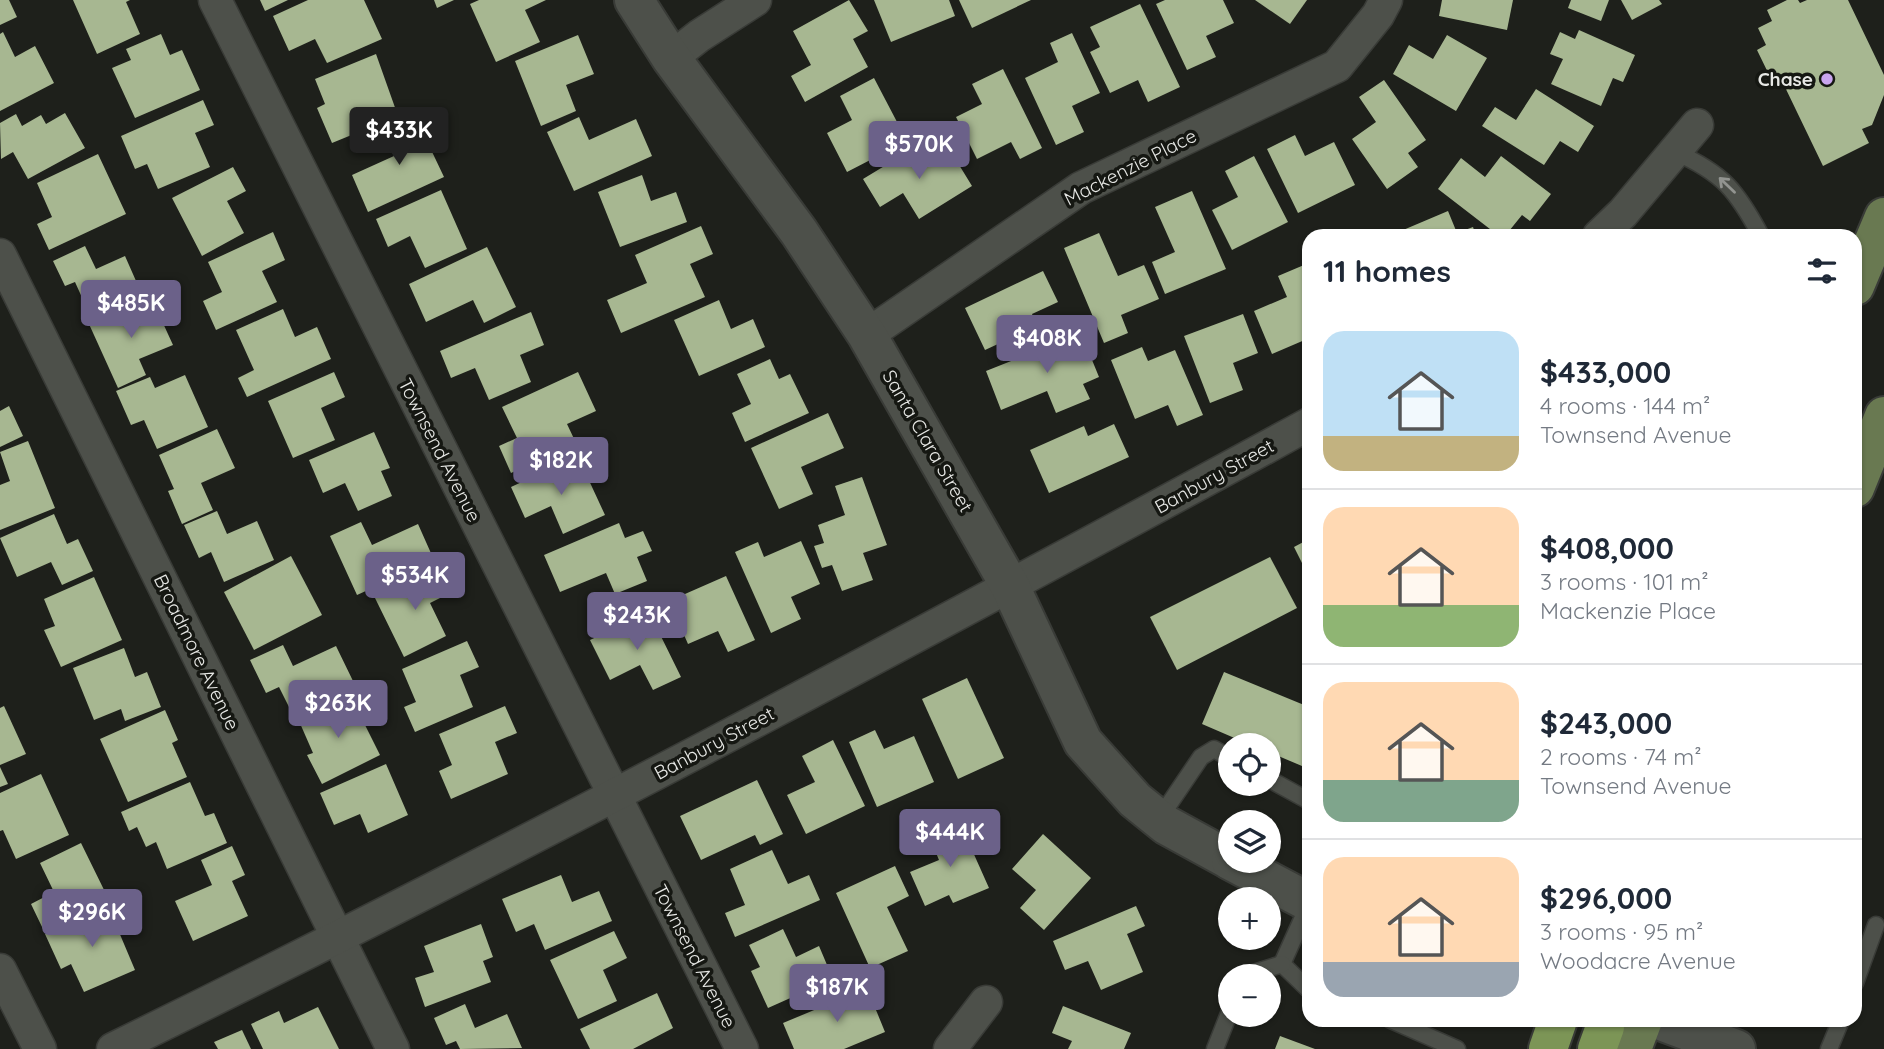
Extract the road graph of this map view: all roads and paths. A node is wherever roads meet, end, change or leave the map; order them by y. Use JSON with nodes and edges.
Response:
{"nodes":[{"id":1,"x":215,"y":0,"type":"edge"},
{"id":2,"x":634,"y":0,"type":"edge"},
{"id":3,"x":755,"y":0,"type":"edge"},
{"id":4,"x":1386,"y":0,"type":"edge"},
{"id":5,"x":671,"y":58,"type":"junction"},
{"id":6,"x":1697,"y":125,"type":"dead end"},
{"id":7,"x":1675,"y":152,"type":"junction"},
{"id":8,"x":1884,"y":217,"type":"edge"},
{"id":9,"x":1605,"y":229,"type":"edge"},
{"id":10,"x":1757,"y":229,"type":"edge"},
{"id":11,"x":0,"y":255,"type":"edge"},
{"id":12,"x":1862,"y":269,"type":"edge"},
{"id":13,"x":867,"y":335,"type":"junction"},
{"id":14,"x":1884,"y":416,"type":"edge"},
{"id":15,"x":1302,"y":428,"type":"edge"},
{"id":16,"x":1862,"y":471,"type":"edge"},
{"id":17,"x":1010,"y":586,"type":"junction"},
{"id":18,"x":1218,"y":751,"type":"edge"},
{"id":19,"x":1281,"y":786,"type":"edge"},
{"id":20,"x":614,"y":796,"type":"junction"},
{"id":21,"x":1302,"y":797,"type":"edge"},
{"id":22,"x":1159,"y":819,"type":"junction"},
{"id":23,"x":1218,"y":853,"type":"edge"},
{"id":24,"x":1253,"y":873,"type":"edge"},
{"id":25,"x":1302,"y":899,"type":"edge"},
{"id":26,"x":1302,"y":919,"type":"edge"},
{"id":27,"x":1876,"y":925,"type":"dead end"},
{"id":28,"x":340,"y":938,"type":"junction"},
{"id":29,"x":1282,"y":964,"type":"joint"},
{"id":30,"x":1862,"y":964,"type":"edge"},
{"id":31,"x":0,"y":970,"type":"edge"},
{"id":32,"x":1302,"y":983,"type":"edge"},
{"id":33,"x":986,"y":1002,"type":"dead end"},
{"id":34,"x":1223,"y":1027,"type":"edge"},
{"id":35,"x":1407,"y":1027,"type":"edge"},
{"id":36,"x":1556,"y":1027,"type":"edge"},
{"id":37,"x":1629,"y":1027,"type":"edge"},
{"id":38,"x":1677,"y":1027,"type":"edge"},
{"id":39,"x":1838,"y":1027,"type":"edge"},
{"id":40,"x":1612,"y":1036,"type":"edge"},
{"id":41,"x":40,"y":1049,"type":"edge"},
{"id":42,"x":113,"y":1049,"type":"edge"},
{"id":43,"x":393,"y":1049,"type":"edge"},
{"id":44,"x":742,"y":1049,"type":"edge"},
{"id":45,"x":950,"y":1049,"type":"edge"},
{"id":46,"x":1215,"y":1049,"type":"edge"},
{"id":47,"x":1457,"y":1049,"type":"edge"},
{"id":48,"x":1548,"y":1049,"type":"edge"},
{"id":49,"x":1736,"y":1049,"type":"edge"},
{"id":50,"x":1829,"y":1049,"type":"edge"}],
"edges":[{"from":1,"to":20,"type":"street","name":"Townsend Avenue"},
{"from":2,"to":5,"type":"main road","name":"Santa Clara Street"},
{"from":3,"to":5,"type":"street"},
{"from":4,"to":13,"type":"street","name":"Mackenzie Place"},
{"from":5,"to":13,"type":"main road","name":"Santa Clara Street"},
{"from":6,"to":7,"type":"street"},
{"from":7,"to":9,"type":"street"},
{"from":10,"to":7,"type":"lane","one_way":true},
{"from":8,"to":12,"type":"main road"},
{"from":11,"to":28,"type":"street","name":"Broadmore Avenue"},
{"from":13,"to":17,"type":"main road","name":"Santa Clara Street"},
{"from":14,"to":16,"type":"main road"},
{"from":15,"to":17,"type":"street","name":"Banbury Street"},
{"from":17,"to":20,"type":"street","name":"Banbury Street"},
{"from":17,"to":22,"type":"main road","name":"Santa Clara Street"},
{"from":18,"to":22,"type":"lane"},
{"from":19,"to":21,"type":"lane"},
{"from":20,"to":28,"type":"street","name":"Banbury Street"},
{"from":20,"to":44,"type":"street","name":"Townsend Avenue"},
{"from":22,"to":23,"type":"main road","name":"Santa Clara Street"},
{"from":24,"to":25,"type":"main road","name":"Santa Clara Street"},
{"from":26,"to":29,"type":"lane"},
{"from":27,"to":30,"type":"lane"},
{"from":28,"to":42,"type":"street","name":"Banbury Street"},
{"from":28,"to":43,"type":"street","name":"Broadmore Avenue"},
{"from":29,"to":32,"type":"lane"},
{"from":31,"to":41,"type":"street"},
{"from":33,"to":45,"type":"street"},
{"from":34,"to":46,"type":"lane"},
{"from":35,"to":47,"type":"lane"},
{"from":36,"to":48,"type":"highway"},
{"from":37,"to":40,"type":"main road"},
{"from":38,"to":49,"type":"main road"},
{"from":39,"to":50,"type":"lane"}]}
